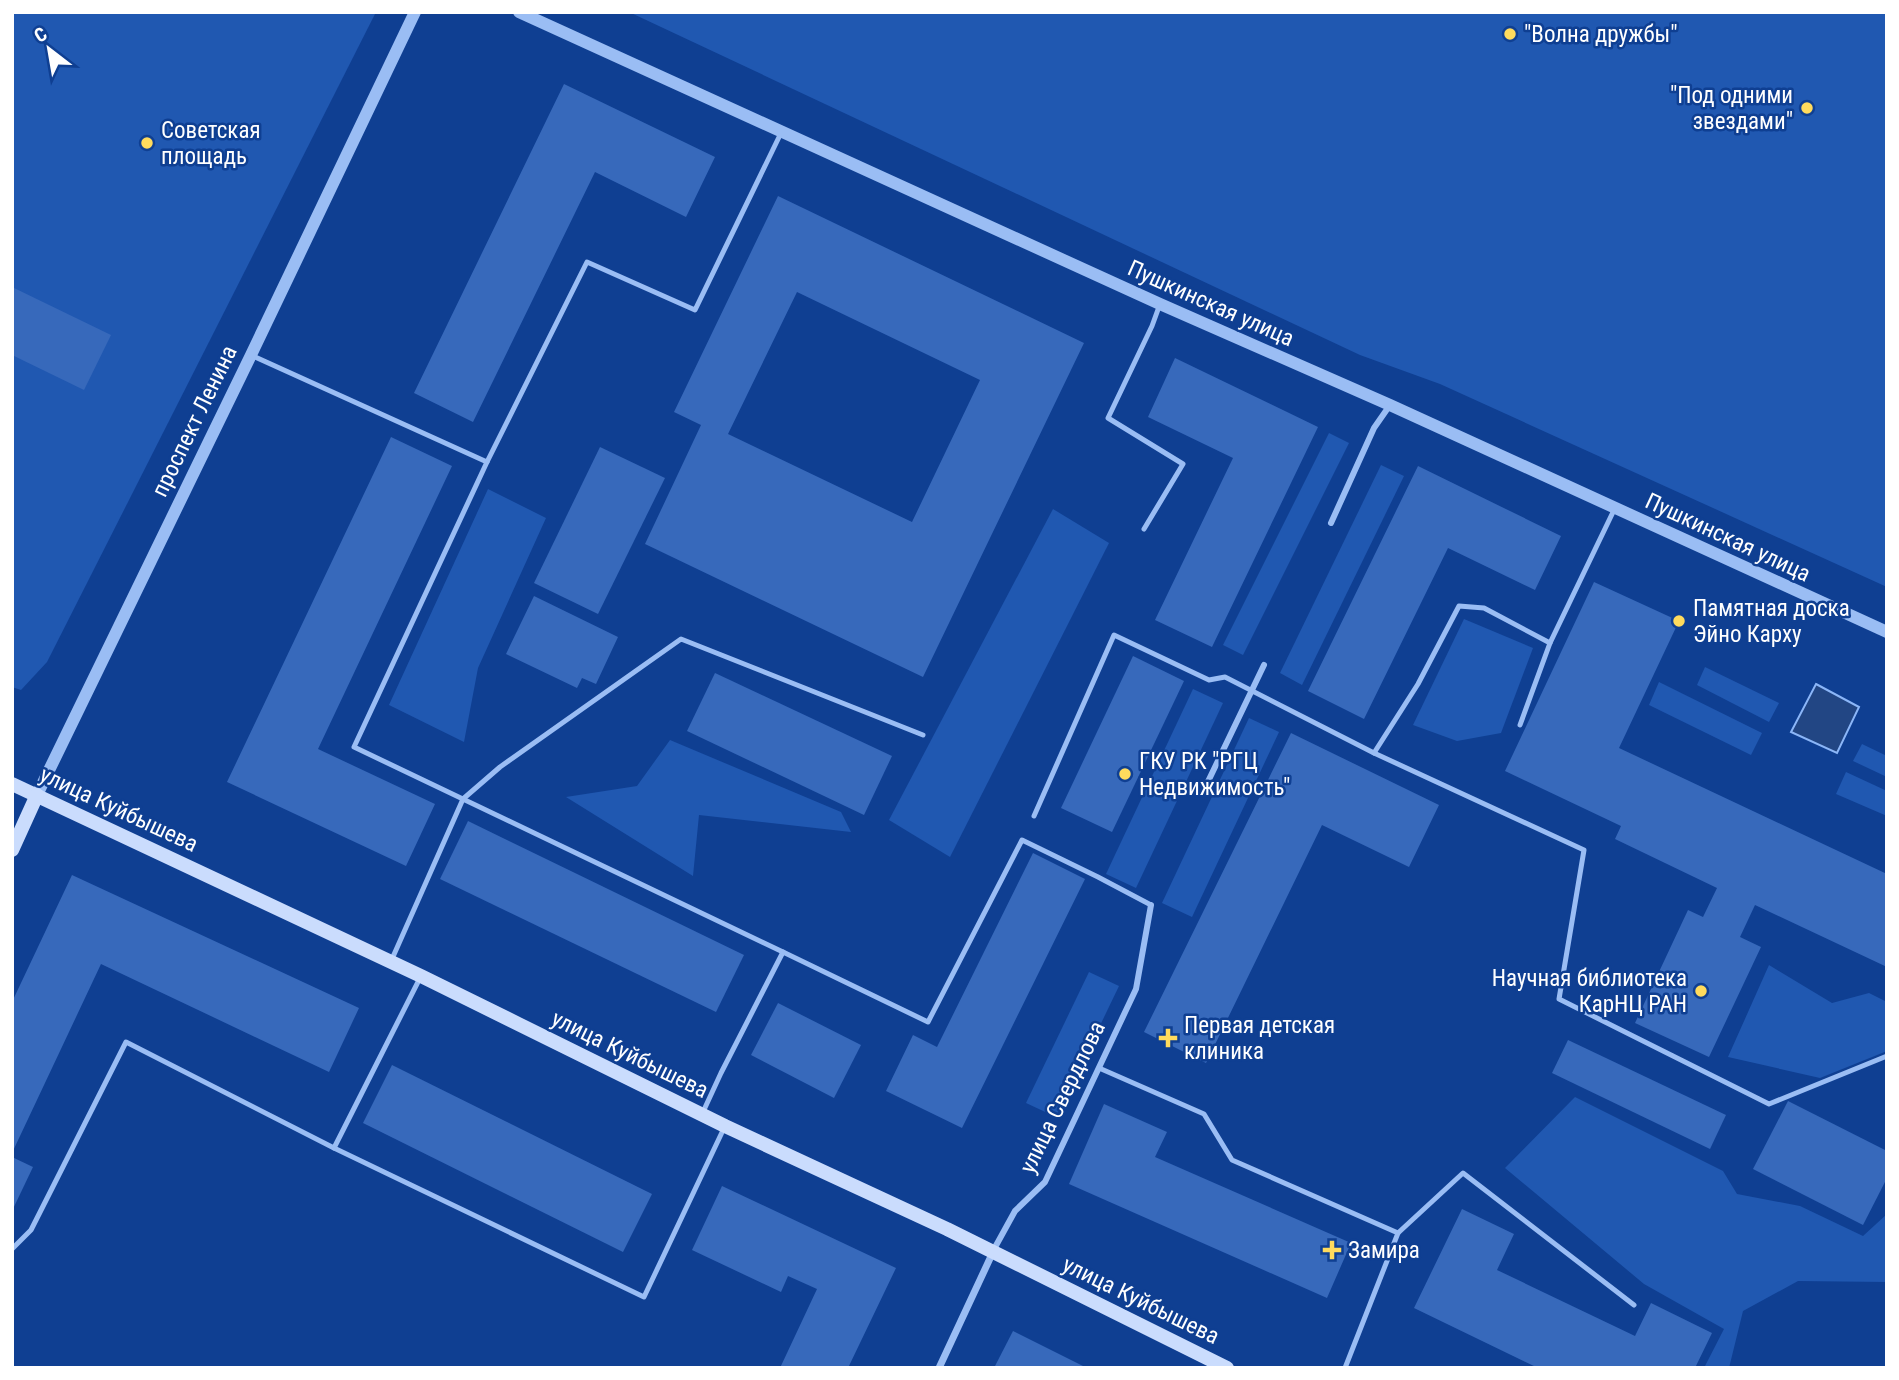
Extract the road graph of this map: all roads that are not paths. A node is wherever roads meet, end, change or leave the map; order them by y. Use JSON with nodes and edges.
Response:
{"nodes":[{"id":1,"x":415,"y":12,"type":"edge"},
{"id":2,"x":519,"y":12,"type":"edge"},
{"id":3,"x":782,"y":131,"type":"junction"},
{"id":4,"x":1160,"y":304,"type":"junction"},
{"id":5,"x":251,"y":355,"type":"junction"},
{"id":6,"x":1390,"y":405,"type":"junction"},
{"id":7,"x":487,"y":462,"type":"junction"},
{"id":8,"x":1615,"y":508,"type":"junction"},
{"id":9,"x":1331,"y":523,"type":"dead end"},
{"id":10,"x":1144,"y":529,"type":"dead end"},
{"id":11,"x":1887,"y":632,"type":"edge"},
{"id":12,"x":1550,"y":643,"type":"junction"},
{"id":13,"x":1264,"y":665,"type":"dead end"},
{"id":14,"x":1250,"y":690,"type":"junction"},
{"id":15,"x":1520,"y":725,"type":"dead end"},
{"id":16,"x":923,"y":735,"type":"dead end"},
{"id":17,"x":1374,"y":753,"type":"junction"},
{"id":18,"x":12,"y":784,"type":"edge"},
{"id":19,"x":1203,"y":792,"type":"dead end"},
{"id":20,"x":37,"y":795,"type":"junction"},
{"id":21,"x":463,"y":799,"type":"junction"},
{"id":22,"x":1034,"y":816,"type":"dead end"},
{"id":23,"x":12,"y":849,"type":"edge"},
{"id":24,"x":1151,"y":905,"type":"joint"},
{"id":25,"x":783,"y":952,"type":"junction"},
{"id":26,"x":391,"y":962,"type":"junction"},
{"id":27,"x":421,"y":976,"type":"junction"},
{"id":28,"x":1887,"y":1056,"type":"edge"},
{"id":29,"x":1099,"y":1068,"type":"junction"},
{"id":30,"x":702,"y":1115,"type":"junction"},
{"id":31,"x":725,"y":1126,"type":"junction"},
{"id":32,"x":334,"y":1148,"type":"junction"},
{"id":33,"x":1398,"y":1233,"type":"junction"},
{"id":34,"x":12,"y":1249,"type":"edge"},
{"id":35,"x":993,"y":1252,"type":"junction"},
{"id":36,"x":1634,"y":1305,"type":"dead end"},
{"id":37,"x":939,"y":1368,"type":"edge"},
{"id":38,"x":1227,"y":1368,"type":"edge"},
{"id":39,"x":1345,"y":1368,"type":"edge"}],
"edges":[{"from":1,"to":5,"type":"street","name":"проспект Ленина"},
{"from":2,"to":3,"type":"street","name":"Пушкинская улица"},
{"from":3,"to":4,"type":"street","name":"Пушкинская улица"},
{"from":3,"to":7,"type":"lane"},
{"from":4,"to":6,"type":"street","name":"Пушкинская улица"},
{"from":4,"to":10,"type":"lane"},
{"from":5,"to":7,"type":"lane"},
{"from":5,"to":20,"type":"street","name":"проспект Ленина"},
{"from":6,"to":8,"type":"street","name":"Пушкинская улица"},
{"from":6,"to":9,"type":"street"},
{"from":7,"to":21,"type":"lane"},
{"from":8,"to":11,"type":"street","name":"Пушкинская улица"},
{"from":8,"to":12,"type":"lane"},
{"from":12,"to":15,"type":"lane"},
{"from":12,"to":17,"type":"lane"},
{"from":13,"to":14,"type":"street"},
{"from":14,"to":17,"type":"lane"},
{"from":14,"to":19,"type":"street"},
{"from":14,"to":22,"type":"lane"},
{"from":16,"to":21,"type":"lane"},
{"from":17,"to":28,"type":"lane"},
{"from":18,"to":20,"type":"main road","name":"улица Куйбышева"},
{"from":20,"to":23,"type":"main road","name":"проспект Ленина"},
{"from":20,"to":26,"type":"main road","name":"улица Куйбышева"},
{"from":21,"to":25,"type":"lane"},
{"from":21,"to":26,"type":"lane"},
{"from":24,"to":25,"type":"lane"},
{"from":24,"to":29,"type":"street","name":"улица Свердлова"},
{"from":25,"to":30,"type":"lane"},
{"from":26,"to":27,"type":"main road","name":"улица Куйбышева"},
{"from":27,"to":30,"type":"main road","name":"улица Куйбышева"},
{"from":27,"to":32,"type":"lane"},
{"from":29,"to":33,"type":"lane"},
{"from":29,"to":35,"type":"street","name":"улица Свердлова"},
{"from":30,"to":31,"type":"main road","name":"улица Куйбышева"},
{"from":31,"to":32,"type":"lane"},
{"from":31,"to":35,"type":"main road","name":"улица Куйбышева"},
{"from":32,"to":34,"type":"lane"},
{"from":33,"to":36,"type":"lane"},
{"from":33,"to":39,"type":"lane"},
{"from":35,"to":37,"type":"street","name":"улица Свердлова"},
{"from":35,"to":38,"type":"main road","name":"улица Куйбышева"}]}
